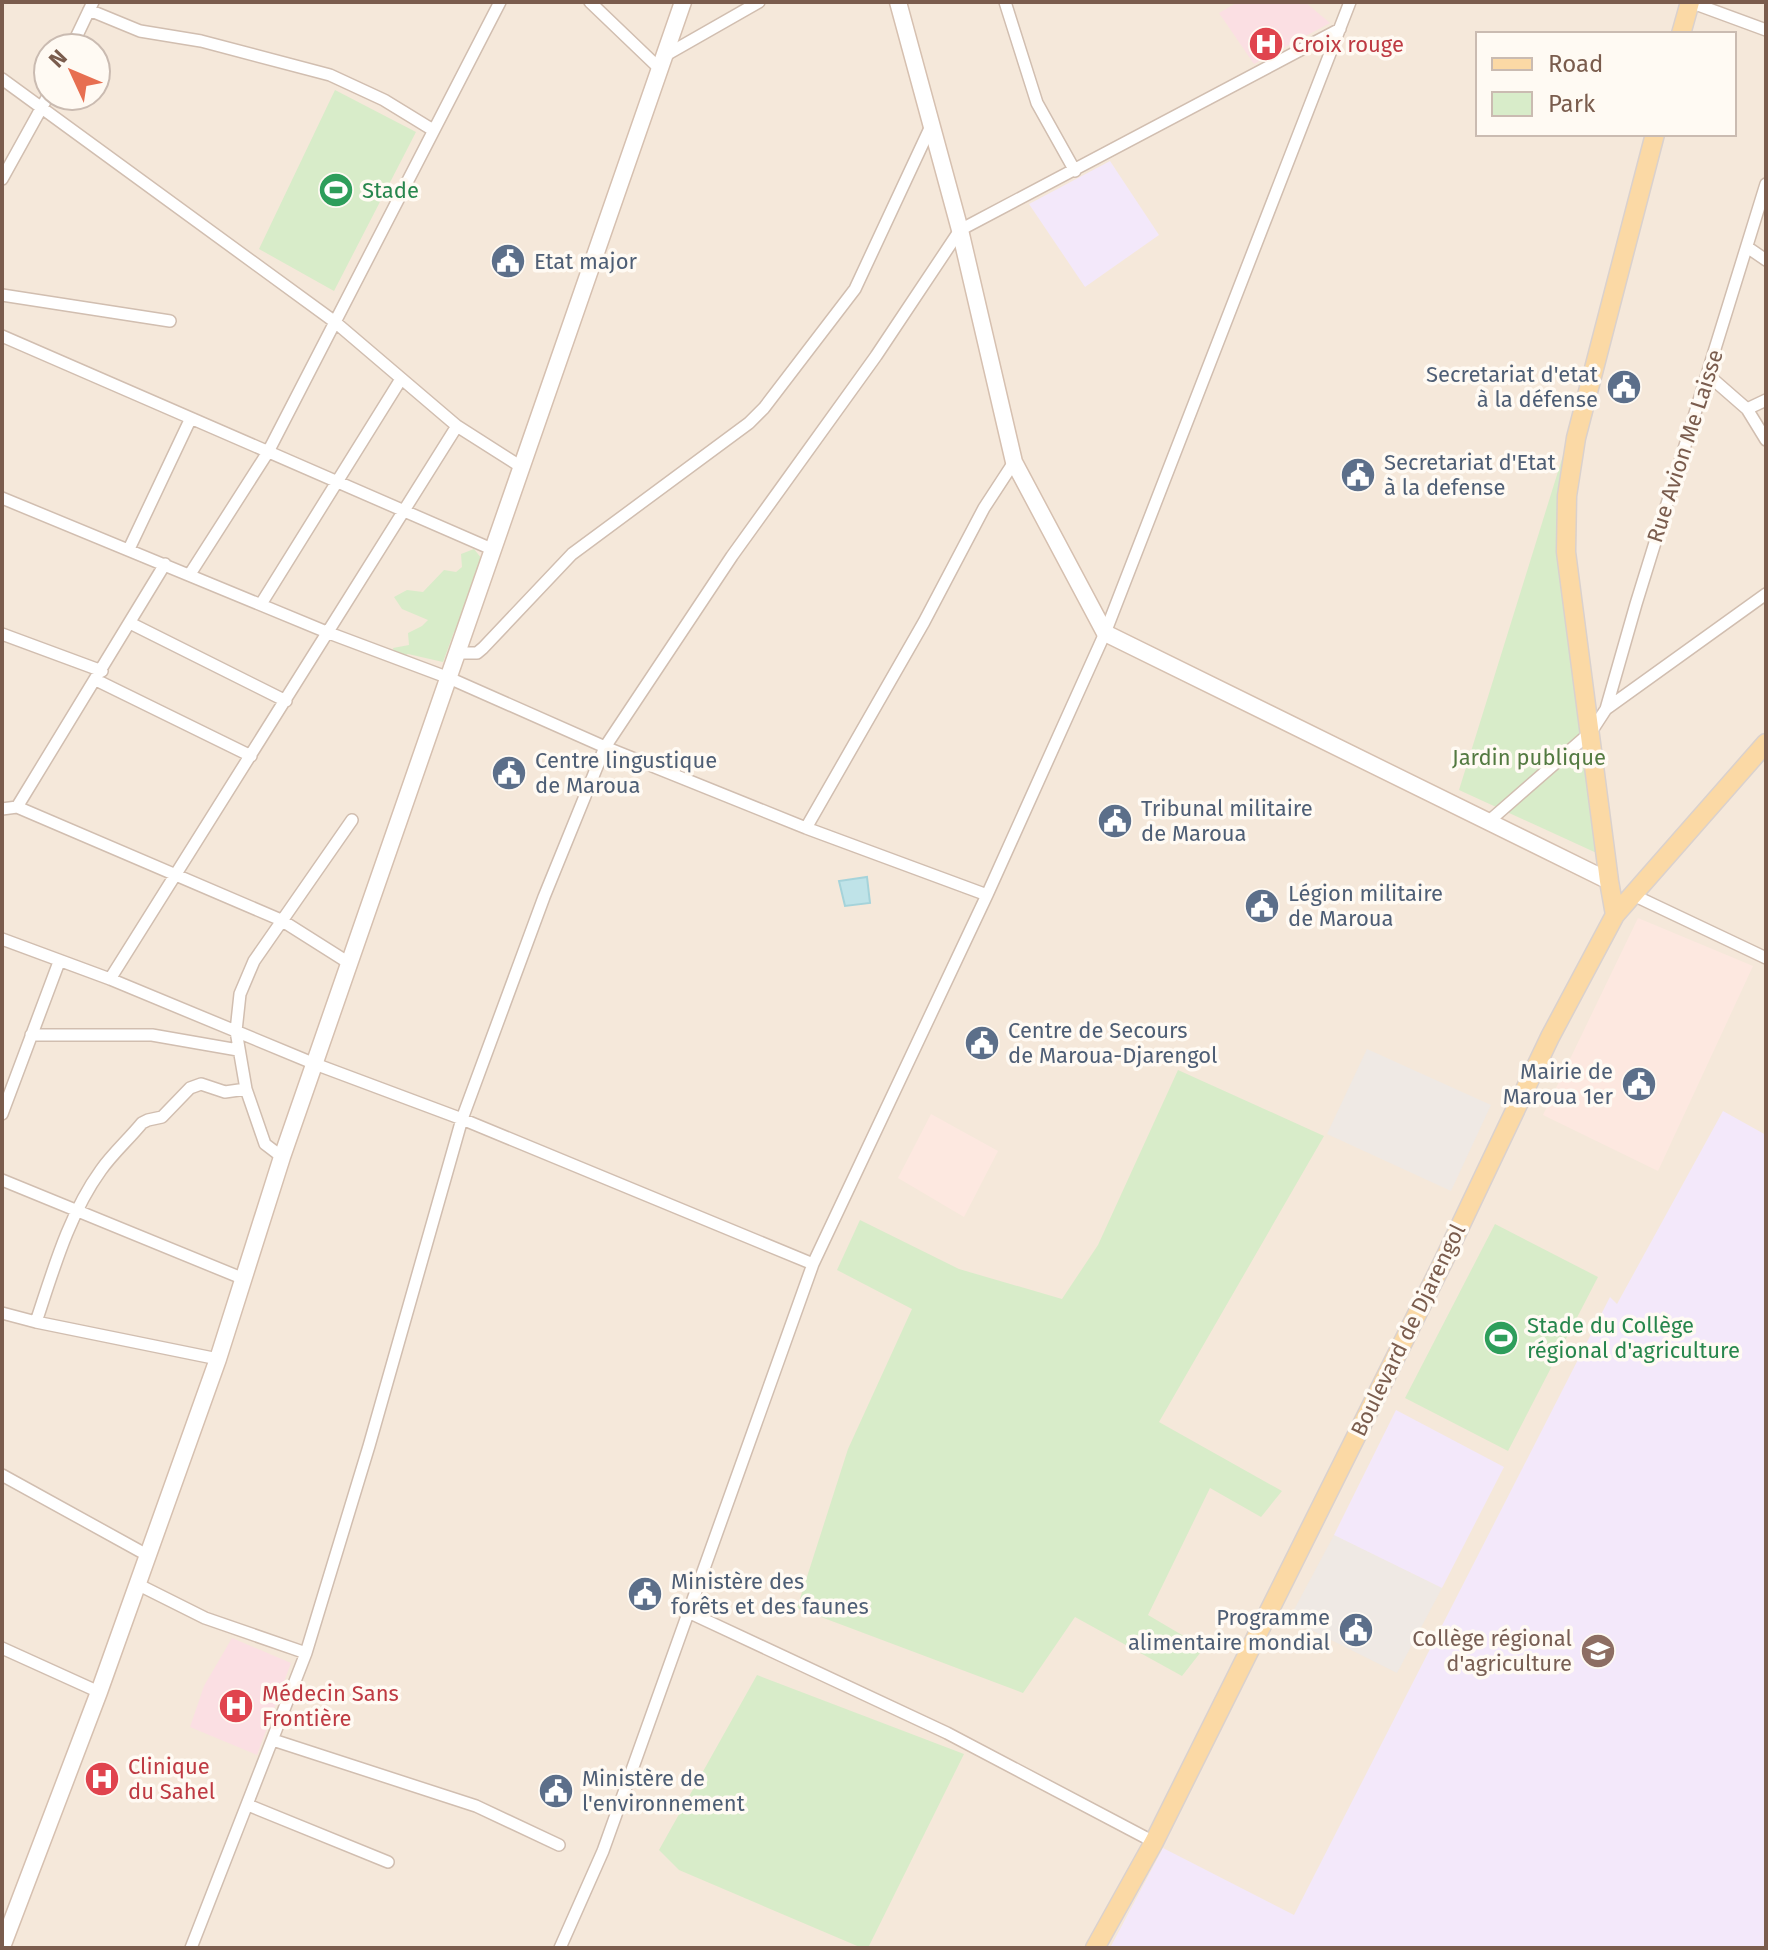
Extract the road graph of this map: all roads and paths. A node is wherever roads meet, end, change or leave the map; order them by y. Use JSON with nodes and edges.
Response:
{"nodes":[{"id":1,"x":500,"y":2,"type":"edge"},
{"id":2,"x":590,"y":2,"type":"edge"},
{"id":3,"x":683,"y":2,"type":"edge"},
{"id":4,"x":759,"y":2,"type":"edge"},
{"id":5,"x":898,"y":2,"type":"edge"},
{"id":6,"x":1005,"y":2,"type":"edge"},
{"id":7,"x":1350,"y":2,"type":"edge"},
{"id":8,"x":1690,"y":2,"type":"edge"},
{"id":9,"x":91,"y":6,"type":"edge"},
{"id":10,"x":1340,"y":29,"type":"junction"},
{"id":11,"x":1766,"y":30,"type":"edge"},
{"id":12,"x":79,"y":32,"type":"edge"},
{"id":13,"x":1682,"y":32,"type":"edge"},
{"id":14,"x":663,"y":62,"type":"junction"},
{"id":15,"x":2,"y":79,"type":"edge"},
{"id":16,"x":32,"y":101,"type":"edge"},
{"id":17,"x":40,"y":112,"type":"edge"},
{"id":18,"x":47,"y":112,"type":"edge"},
{"id":19,"x":931,"y":126,"type":"junction"},
{"id":20,"x":433,"y":130,"type":"junction"},
{"id":21,"x":1654,"y":136,"type":"edge"},
{"id":22,"x":1075,"y":171,"type":"junction"},
{"id":23,"x":2,"y":179,"type":"edge"},
{"id":24,"x":1766,"y":184,"type":"edge"},
{"id":25,"x":960,"y":230,"type":"junction"},
{"id":26,"x":1747,"y":247,"type":"junction"},
{"id":27,"x":1766,"y":260,"type":"edge"},
{"id":28,"x":2,"y":295,"type":"edge"},
{"id":29,"x":170,"y":321,"type":"dead end"},
{"id":30,"x":335,"y":322,"type":"junction"},
{"id":31,"x":2,"y":336,"type":"edge"},
{"id":32,"x":1708,"y":375,"type":"junction"},
{"id":33,"x":401,"y":379,"type":"junction"},
{"id":34,"x":1766,"y":400,"type":"edge"},
{"id":35,"x":1747,"y":409,"type":"junction"},
{"id":36,"x":190,"y":420,"type":"junction"},
{"id":37,"x":457,"y":426,"type":"junction"},
{"id":38,"x":1766,"y":440,"type":"edge"},
{"id":39,"x":268,"y":452,"type":"junction"},
{"id":40,"x":1014,"y":462,"type":"junction"},
{"id":41,"x":523,"y":468,"type":"junction"},
{"id":42,"x":337,"y":483,"type":"junction"},
{"id":43,"x":2,"y":498,"type":"edge"},
{"id":44,"x":403,"y":510,"type":"junction"},
{"id":45,"x":129,"y":549,"type":"junction"},
{"id":46,"x":494,"y":550,"type":"junction"},
{"id":47,"x":165,"y":564,"type":"junction"},
{"id":48,"x":190,"y":574,"type":"junction"},
{"id":49,"x":1766,"y":594,"type":"edge"},
{"id":50,"x":261,"y":604,"type":"junction"},
{"id":51,"x":130,"y":623,"type":"junction"},
{"id":52,"x":329,"y":633,"type":"junction"},
{"id":53,"x":1105,"y":633,"type":"junction"},
{"id":54,"x":2,"y":634,"type":"edge"},
{"id":55,"x":458,"y":653,"type":"junction"},
{"id":56,"x":99,"y":675,"type":"junction"},
{"id":57,"x":449,"y":678,"type":"junction"},
{"id":58,"x":286,"y":701,"type":"junction"},
{"id":59,"x":1606,"y":709,"type":"junction"},
{"id":60,"x":1591,"y":732,"type":"junction"},
{"id":61,"x":1766,"y":743,"type":"edge"},
{"id":62,"x":605,"y":747,"type":"junction"},
{"id":63,"x":251,"y":756,"type":"junction"},
{"id":64,"x":17,"y":807,"type":"junction"},
{"id":65,"x":2,"y":809,"type":"edge"},
{"id":66,"x":352,"y":820,"type":"dead end"},
{"id":67,"x":1488,"y":822,"type":"junction"},
{"id":68,"x":806,"y":828,"type":"junction"},
{"id":69,"x":176,"y":874,"type":"junction"},
{"id":70,"x":1609,"y":881,"type":"junction"},
{"id":71,"x":1631,"y":894,"type":"junction"},
{"id":72,"x":987,"y":895,"type":"junction"},
{"id":73,"x":1615,"y":915,"type":"junction"},
{"id":74,"x":281,"y":920,"type":"junction"},
{"id":75,"x":2,"y":939,"type":"edge"},
{"id":76,"x":1766,"y":958,"type":"edge"},
{"id":77,"x":59,"y":962,"type":"junction"},
{"id":78,"x":349,"y":963,"type":"junction"},
{"id":79,"x":110,"y":979,"type":"junction"},
{"id":80,"x":236,"y":1031,"type":"junction"},
{"id":81,"x":31,"y":1035,"type":"junction"},
{"id":82,"x":238,"y":1050,"type":"junction"},
{"id":83,"x":315,"y":1064,"type":"junction"},
{"id":84,"x":246,"y":1089,"type":"junction"},
{"id":85,"x":2,"y":1114,"type":"edge"},
{"id":86,"x":462,"y":1119,"type":"junction"},
{"id":87,"x":282,"y":1157,"type":"junction"},
{"id":88,"x":2,"y":1180,"type":"edge"},
{"id":89,"x":78,"y":1211,"type":"junction"},
{"id":90,"x":813,"y":1264,"type":"junction"},
{"id":91,"x":244,"y":1279,"type":"junction"},
{"id":92,"x":2,"y":1313,"type":"edge"},
{"id":93,"x":36,"y":1322,"type":"junction"},
{"id":94,"x":218,"y":1359,"type":"junction"},
{"id":95,"x":2,"y":1475,"type":"edge"},
{"id":96,"x":147,"y":1555,"type":"junction"},
{"id":97,"x":137,"y":1584,"type":"junction"},
{"id":98,"x":688,"y":1612,"type":"junction"},
{"id":99,"x":2,"y":1648,"type":"edge"},
{"id":100,"x":306,"y":1653,"type":"junction"},
{"id":101,"x":99,"y":1692,"type":"junction"},
{"id":102,"x":273,"y":1740,"type":"junction"},
{"id":103,"x":248,"y":1805,"type":"junction"},
{"id":104,"x":1154,"y":1842,"type":"junction"},
{"id":105,"x":559,"y":1845,"type":"dead end"},
{"id":106,"x":388,"y":1862,"type":"dead end"},
{"id":107,"x":2,"y":1947,"type":"edge"},
{"id":108,"x":191,"y":1948,"type":"edge"},
{"id":109,"x":560,"y":1948,"type":"edge"},
{"id":110,"x":1095,"y":1948,"type":"edge"}],
"edges":[{"from":1,"to":20,"type":"street"},
{"from":2,"to":14,"type":"street"},
{"from":3,"to":14,"type":"street"},
{"from":4,"to":14,"type":"street"},
{"from":5,"to":19,"type":"street"},
{"from":6,"to":22,"type":"street"},
{"from":7,"to":10,"type":"street"},
{"from":8,"to":11,"type":"street"},
{"from":8,"to":13,"type":"main road"},
{"from":9,"to":12,"type":"street"},
{"from":9,"to":20,"type":"street"},
{"from":10,"to":22,"type":"street"},
{"from":10,"to":53,"type":"street"},
{"from":14,"to":41,"type":"street"},
{"from":15,"to":16,"type":"street"},
{"from":17,"to":23,"type":"street"},
{"from":18,"to":30,"type":"street"},
{"from":19,"to":25,"type":"street"},
{"from":19,"to":55,"type":"street"},
{"from":20,"to":30,"type":"street"},
{"from":21,"to":60,"type":"main road"},
{"from":22,"to":25,"type":"street"},
{"from":24,"to":26,"type":"street","name":"Rue Avion Me Laisse"},
{"from":25,"to":40,"type":"street"},
{"from":25,"to":62,"type":"street"},
{"from":26,"to":27,"type":"street"},
{"from":26,"to":32,"type":"street","name":"Rue Avion Me Laisse"},
{"from":28,"to":29,"type":"street"},
{"from":30,"to":33,"type":"street"},
{"from":30,"to":39,"type":"street"},
{"from":31,"to":36,"type":"street"},
{"from":32,"to":35,"type":"street"},
{"from":32,"to":59,"type":"street","name":"Rue Avion Me Laisse"},
{"from":33,"to":37,"type":"street"},
{"from":33,"to":42,"type":"street"},
{"from":34,"to":35,"type":"street"},
{"from":35,"to":38,"type":"street"},
{"from":36,"to":39,"type":"street"},
{"from":36,"to":45,"type":"street"},
{"from":37,"to":41,"type":"street"},
{"from":37,"to":44,"type":"street"},
{"from":39,"to":42,"type":"street"},
{"from":39,"to":48,"type":"street"},
{"from":40,"to":53,"type":"street"},
{"from":40,"to":68,"type":"street"},
{"from":41,"to":46,"type":"street"},
{"from":42,"to":44,"type":"street"},
{"from":42,"to":50,"type":"street"},
{"from":43,"to":45,"type":"street"},
{"from":44,"to":46,"type":"street"},
{"from":44,"to":52,"type":"street"},
{"from":45,"to":47,"type":"street"},
{"from":46,"to":55,"type":"street"},
{"from":47,"to":48,"type":"street"},
{"from":47,"to":51,"type":"street"},
{"from":48,"to":50,"type":"street"},
{"from":49,"to":59,"type":"street"},
{"from":50,"to":52,"type":"street"},
{"from":51,"to":56,"type":"street"},
{"from":51,"to":58,"type":"street"},
{"from":52,"to":57,"type":"street"},
{"from":52,"to":58,"type":"street"},
{"from":53,"to":67,"type":"street"},
{"from":53,"to":72,"type":"street"},
{"from":54,"to":56,"type":"street"},
{"from":55,"to":57,"type":"street"},
{"from":56,"to":63,"type":"street"},
{"from":56,"to":64,"type":"street"},
{"from":57,"to":62,"type":"street"},
{"from":57,"to":78,"type":"street"},
{"from":58,"to":63,"type":"street"},
{"from":59,"to":60,"type":"street"},
{"from":60,"to":67,"type":"street"},
{"from":60,"to":70,"type":"main road"},
{"from":61,"to":71,"type":"main road","name":"Boulevard de Djarengol"},
{"from":62,"to":68,"type":"street"},
{"from":62,"to":86,"type":"street"},
{"from":63,"to":69,"type":"street"},
{"from":64,"to":65,"type":"street"},
{"from":64,"to":69,"type":"street"},
{"from":66,"to":74,"type":"street"},
{"from":67,"to":70,"type":"street"},
{"from":68,"to":72,"type":"street"},
{"from":69,"to":74,"type":"street"},
{"from":69,"to":79,"type":"street"},
{"from":70,"to":73,"type":"main road"},
{"from":71,"to":73,"type":"main road","name":"Boulevard de Djarengol"},
{"from":71,"to":76,"type":"street"},
{"from":72,"to":90,"type":"street"},
{"from":73,"to":104,"type":"main road","name":"Boulevard de Djarengol"},
{"from":74,"to":78,"type":"street"},
{"from":74,"to":80,"type":"street"},
{"from":75,"to":77,"type":"street"},
{"from":77,"to":79,"type":"street"},
{"from":77,"to":81,"type":"street"},
{"from":78,"to":83,"type":"street"},
{"from":79,"to":80,"type":"street"},
{"from":80,"to":82,"type":"street"},
{"from":80,"to":83,"type":"street"},
{"from":81,"to":82,"type":"street"},
{"from":81,"to":85,"type":"street"},
{"from":82,"to":84,"type":"street"},
{"from":83,"to":86,"type":"street"},
{"from":83,"to":87,"type":"street"},
{"from":84,"to":87,"type":"street"},
{"from":84,"to":89,"type":"street"},
{"from":86,"to":90,"type":"street"},
{"from":86,"to":100,"type":"street"},
{"from":87,"to":91,"type":"street"},
{"from":88,"to":89,"type":"street"},
{"from":89,"to":91,"type":"street"},
{"from":89,"to":93,"type":"street"},
{"from":90,"to":98,"type":"street"},
{"from":91,"to":94,"type":"street"},
{"from":92,"to":93,"type":"street"},
{"from":93,"to":94,"type":"street"},
{"from":94,"to":96,"type":"street"},
{"from":95,"to":96,"type":"street"},
{"from":96,"to":97,"type":"street"},
{"from":97,"to":100,"type":"street"},
{"from":97,"to":101,"type":"street"},
{"from":98,"to":104,"type":"street"},
{"from":98,"to":109,"type":"street"},
{"from":99,"to":101,"type":"street"},
{"from":100,"to":102,"type":"street"},
{"from":101,"to":107,"type":"street"},
{"from":102,"to":103,"type":"street"},
{"from":102,"to":105,"type":"street"},
{"from":103,"to":106,"type":"street"},
{"from":103,"to":108,"type":"street"},
{"from":104,"to":110,"type":"main road","name":"Boulevard de Djarengol"}]}
